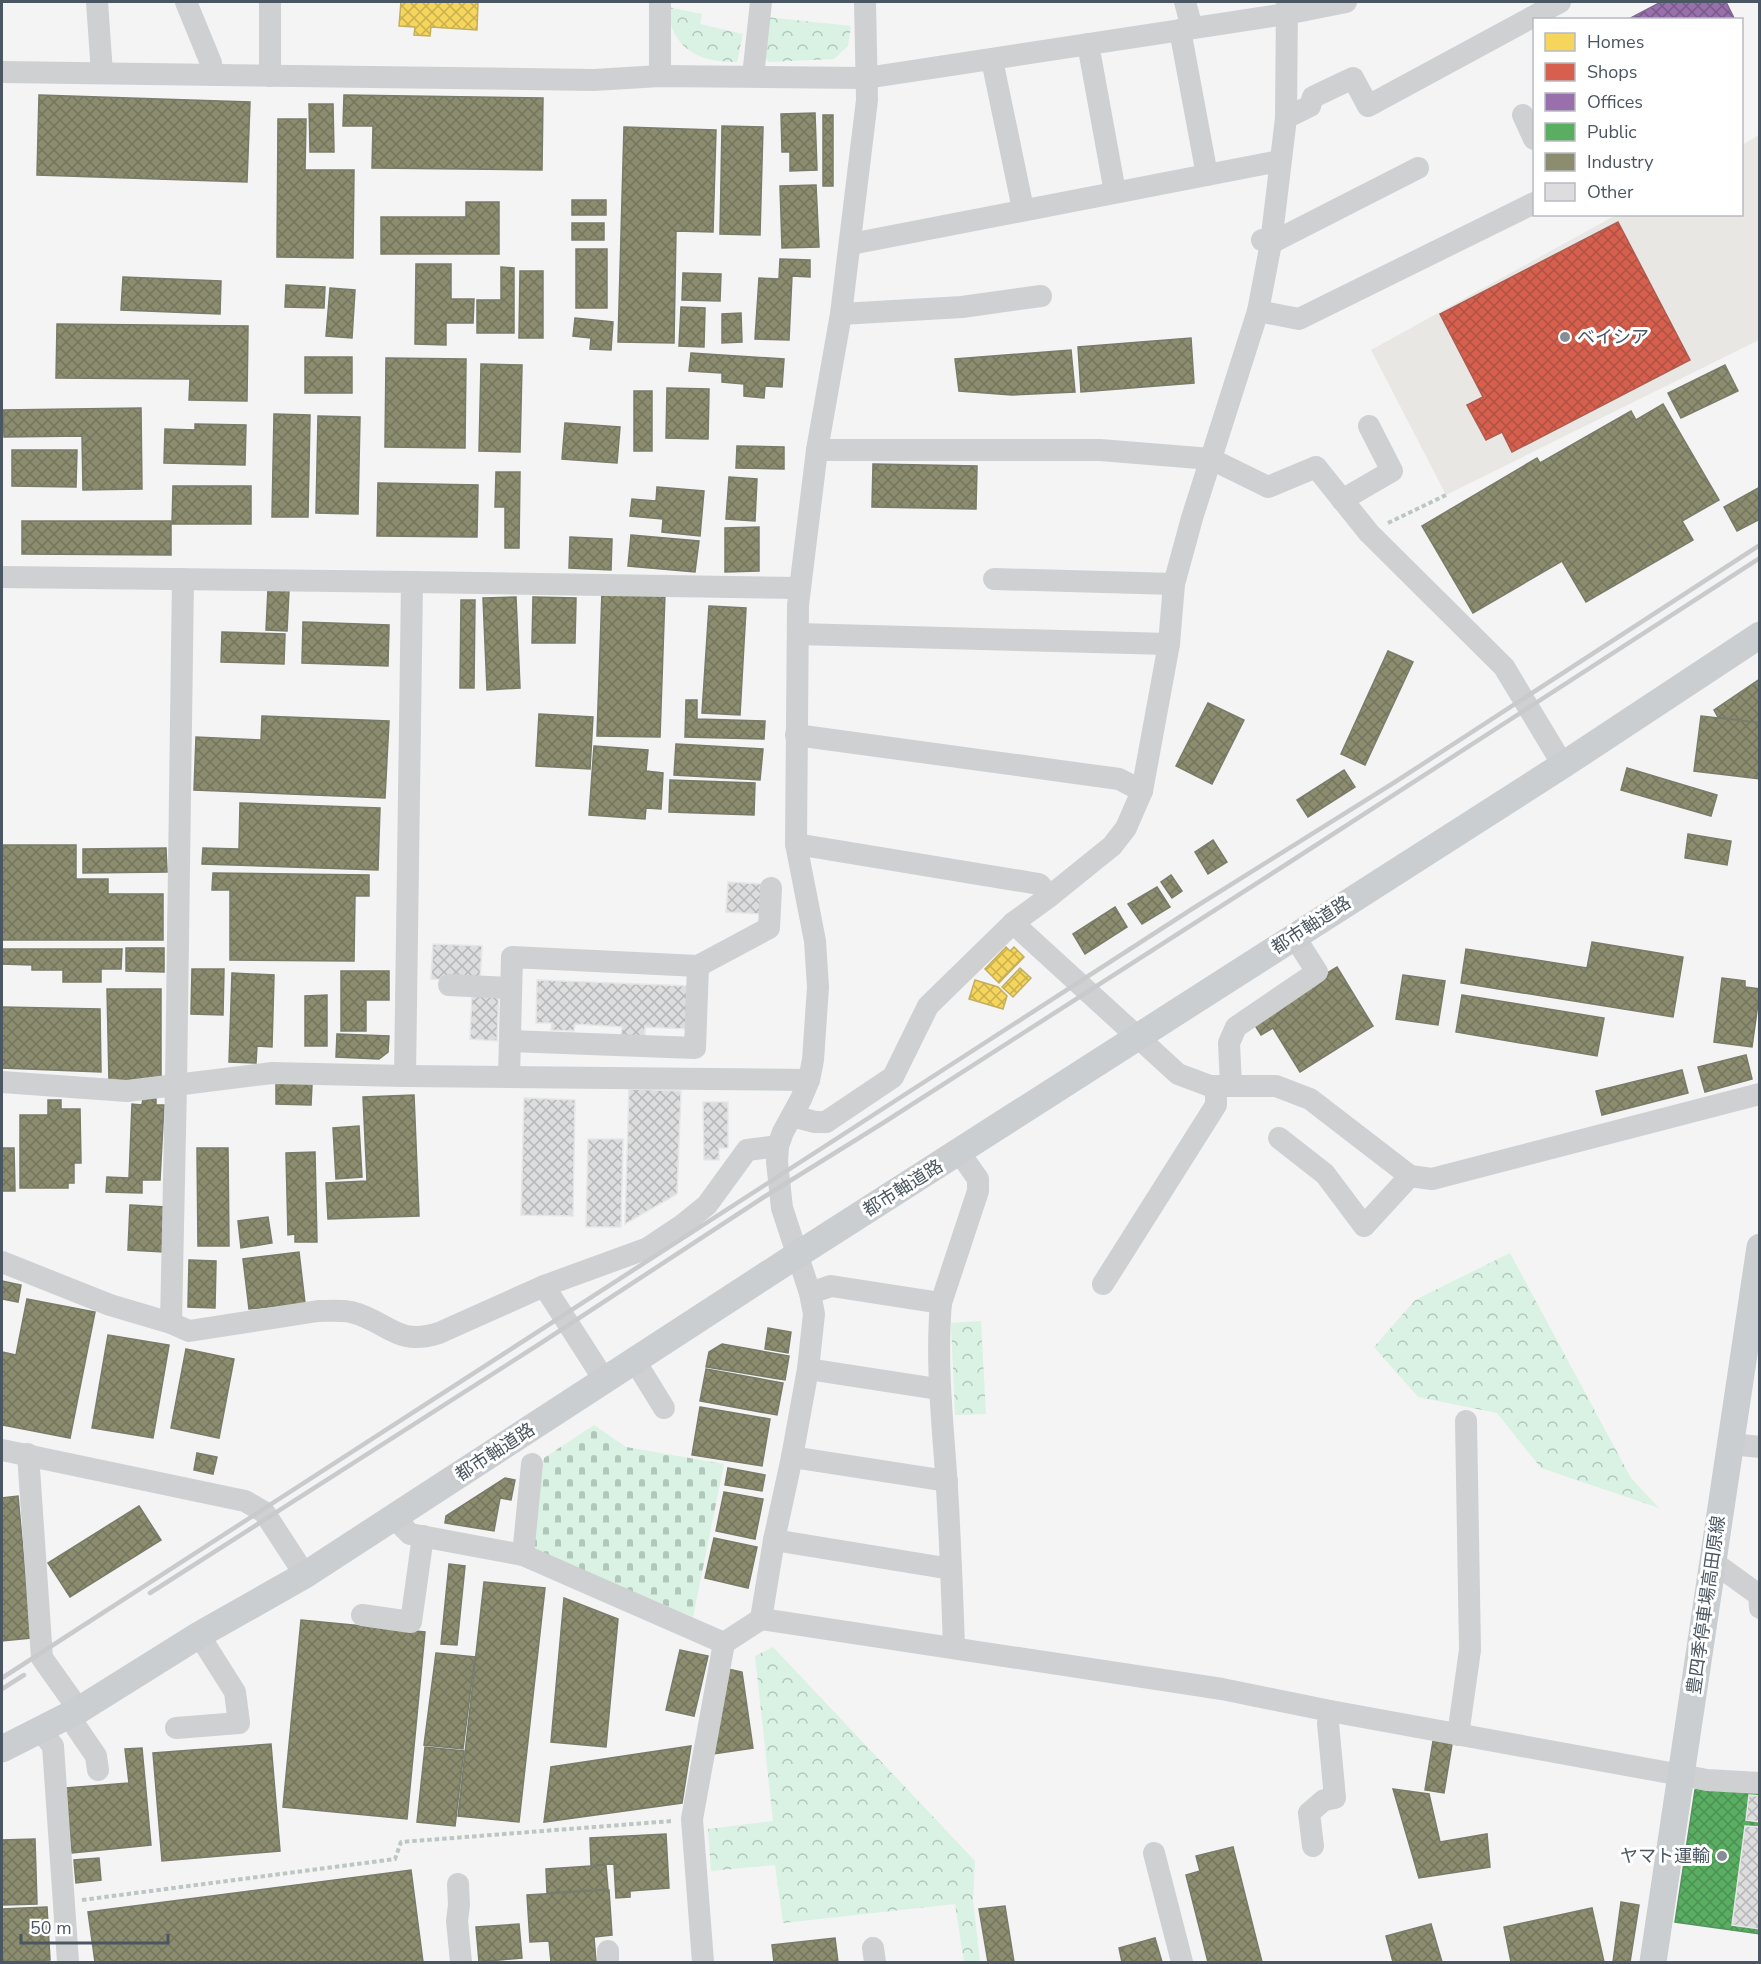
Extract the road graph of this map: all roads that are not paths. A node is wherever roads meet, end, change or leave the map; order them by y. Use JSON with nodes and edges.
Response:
{"nodes":[{"id":1,"x":97,"y":2,"type":"edge"},
{"id":2,"x":186,"y":2,"type":"edge"},
{"id":3,"x":270,"y":2,"type":"edge"},
{"id":4,"x":660,"y":2,"type":"edge"},
{"id":5,"x":761,"y":2,"type":"edge"},
{"id":6,"x":865,"y":2,"type":"edge"},
{"id":7,"x":1185,"y":2,"type":"edge"},
{"id":8,"x":1346,"y":2,"type":"edge"},
{"id":9,"x":1560,"y":2,"type":"edge"},
{"id":10,"x":1287,"y":8,"type":"edge"},
{"id":11,"x":1186,"y":29,"type":"junction"},
{"id":12,"x":1088,"y":44,"type":"junction"},
{"id":13,"x":993,"y":60,"type":"junction"},
{"id":14,"x":2,"y":72,"type":"edge"},
{"id":15,"x":102,"y":73,"type":"junction"},
{"id":16,"x":212,"y":75,"type":"junction"},
{"id":17,"x":270,"y":76,"type":"junction"},
{"id":18,"x":660,"y":76,"type":"junction"},
{"id":19,"x":753,"y":76,"type":"junction"},
{"id":20,"x":866,"y":78,"type":"junction"},
{"id":21,"x":1523,"y":115,"type":"dead end"},
{"id":22,"x":1286,"y":118,"type":"junction"},
{"id":23,"x":1533,"y":137,"type":"edge"},
{"id":24,"x":1279,"y":161,"type":"junction"},
{"id":25,"x":1418,"y":168,"type":"dead end"},
{"id":26,"x":1207,"y":175,"type":"junction"},
{"id":27,"x":1115,"y":192,"type":"junction"},
{"id":28,"x":1533,"y":203,"type":"edge"},
{"id":29,"x":1023,"y":209,"type":"junction"},
{"id":30,"x":1266,"y":241,"type":"junction"},
{"id":31,"x":850,"y":244,"type":"junction"},
{"id":32,"x":1041,"y":296,"type":"dead end"},
{"id":33,"x":1258,"y":311,"type":"junction"},
{"id":34,"x":842,"y":314,"type":"junction"},
{"id":35,"x":1369,"y":426,"type":"dead end"},
{"id":36,"x":817,"y":450,"type":"junction"},
{"id":37,"x":1212,"y":459,"type":"junction"},
{"id":38,"x":1342,"y":500,"type":"junction"},
{"id":39,"x":2,"y":577,"type":"edge"},
{"id":40,"x":183,"y":579,"type":"junction"},
{"id":41,"x":994,"y":579,"type":"dead end"},
{"id":42,"x":412,"y":582,"type":"junction"},
{"id":43,"x":1174,"y":584,"type":"junction"},
{"id":44,"x":800,"y":588,"type":"junction"},
{"id":45,"x":798,"y":634,"type":"junction"},
{"id":46,"x":1760,"y":635,"type":"edge"},
{"id":47,"x":1169,"y":644,"type":"junction"},
{"id":48,"x":796,"y":735,"type":"junction"},
{"id":49,"x":1563,"y":765,"type":"junction"},
{"id":50,"x":1142,"y":791,"type":"junction"},
{"id":51,"x":796,"y":844,"type":"junction"},
{"id":52,"x":771,"y":888,"type":"dead end"},
{"id":53,"x":1050,"y":896,"type":"junction"},
{"id":54,"x":1012,"y":923,"type":"junction"},
{"id":55,"x":1294,"y":936,"type":"junction"},
{"id":56,"x":698,"y":966,"type":"junction"},
{"id":57,"x":449,"y":985,"type":"dead end"},
{"id":58,"x":512,"y":988,"type":"junction"},
{"id":59,"x":1137,"y":1037,"type":"junction"},
{"id":60,"x":510,"y":1041,"type":"junction"},
{"id":61,"x":405,"y":1076,"type":"junction"},
{"id":62,"x":509,"y":1077,"type":"junction"},
{"id":63,"x":809,"y":1080,"type":"junction"},
{"id":64,"x":2,"y":1082,"type":"edge"},
{"id":65,"x":176,"y":1084,"type":"junction"},
{"id":66,"x":1224,"y":1086,"type":"junction"},
{"id":67,"x":1760,"y":1094,"type":"edge"},
{"id":68,"x":792,"y":1116,"type":"junction"},
{"id":69,"x":1279,"y":1138,"type":"dead end"},
{"id":70,"x":778,"y":1146,"type":"junction"},
{"id":71,"x":959,"y":1152,"type":"junction"},
{"id":72,"x":1410,"y":1176,"type":"junction"},
{"id":73,"x":1760,"y":1247,"type":"edge"},
{"id":74,"x":797,"y":1255,"type":"junction"},
{"id":75,"x":2,"y":1263,"type":"edge"},
{"id":76,"x":1103,"y":1284,"type":"dead end"},
{"id":77,"x":544,"y":1286,"type":"junction"},
{"id":78,"x":810,"y":1293,"type":"junction"},
{"id":79,"x":940,"y":1303,"type":"junction"},
{"id":80,"x":171,"y":1323,"type":"junction"},
{"id":81,"x":634,"y":1361,"type":"junction"},
{"id":82,"x":808,"y":1369,"type":"junction"},
{"id":83,"x":605,"y":1380,"type":"junction"},
{"id":84,"x":940,"y":1387,"type":"junction"},
{"id":85,"x":664,"y":1408,"type":"dead end"},
{"id":86,"x":1466,"y":1421,"type":"dead end"},
{"id":87,"x":1731,"y":1444,"type":"junction"},
{"id":88,"x":1760,"y":1447,"type":"edge"},
{"id":89,"x":2,"y":1450,"type":"edge"},
{"id":90,"x":28,"y":1455,"type":"junction"},
{"id":91,"x":792,"y":1457,"type":"junction"},
{"id":92,"x":532,"y":1464,"type":"dead end"},
{"id":93,"x":947,"y":1481,"type":"junction"},
{"id":94,"x":393,"y":1517,"type":"junction"},
{"id":95,"x":423,"y":1536,"type":"junction"},
{"id":96,"x":774,"y":1540,"type":"junction"},
{"id":97,"x":523,"y":1555,"type":"junction"},
{"id":98,"x":1711,"y":1566,"type":"junction"},
{"id":99,"x":951,"y":1569,"type":"junction"},
{"id":100,"x":305,"y":1575,"type":"junction"},
{"id":101,"x":1760,"y":1608,"type":"edge"},
{"id":102,"x":362,"y":1616,"type":"dead end"},
{"id":103,"x":761,"y":1619,"type":"junction"},
{"id":104,"x":199,"y":1635,"type":"junction"},
{"id":105,"x":724,"y":1642,"type":"junction"},
{"id":106,"x":954,"y":1647,"type":"junction"},
{"id":107,"x":1330,"y":1711,"type":"junction"},
{"id":108,"x":73,"y":1713,"type":"junction"},
{"id":109,"x":176,"y":1728,"type":"dead end"},
{"id":110,"x":39,"y":1729,"type":"junction"},
{"id":111,"x":1458,"y":1735,"type":"junction"},
{"id":112,"x":2,"y":1749,"type":"edge"},
{"id":113,"x":2,"y":1761,"type":"edge"},
{"id":114,"x":98,"y":1770,"type":"dead end"},
{"id":115,"x":1681,"y":1775,"type":"junction"},
{"id":116,"x":1760,"y":1783,"type":"edge"},
{"id":117,"x":1313,"y":1846,"type":"dead end"},
{"id":118,"x":1154,"y":1853,"type":"dead end"},
{"id":119,"x":458,"y":1884,"type":"dead end"},
{"id":120,"x":68,"y":1962,"type":"edge"},
{"id":121,"x":460,"y":1962,"type":"edge"},
{"id":122,"x":703,"y":1962,"type":"edge"},
{"id":123,"x":1182,"y":1962,"type":"edge"},
{"id":124,"x":1653,"y":1962,"type":"edge"}],
"edges":[{"from":1,"to":15,"type":"street"},
{"from":2,"to":16,"type":"street"},
{"from":3,"to":17,"type":"street"},
{"from":4,"to":18,"type":"street"},
{"from":5,"to":19,"type":"street"},
{"from":6,"to":20,"type":"street"},
{"from":7,"to":11,"type":"street"},
{"from":8,"to":10,"type":"street"},
{"from":9,"to":22,"type":"street"},
{"from":10,"to":11,"type":"street"},
{"from":10,"to":22,"type":"street"},
{"from":11,"to":12,"type":"street"},
{"from":11,"to":26,"type":"street"},
{"from":12,"to":13,"type":"street"},
{"from":12,"to":27,"type":"street"},
{"from":13,"to":20,"type":"street"},
{"from":13,"to":29,"type":"street"},
{"from":14,"to":15,"type":"street"},
{"from":15,"to":16,"type":"street"},
{"from":16,"to":17,"type":"street"},
{"from":17,"to":18,"type":"street"},
{"from":18,"to":19,"type":"street"},
{"from":19,"to":20,"type":"street"},
{"from":20,"to":31,"type":"street"},
{"from":21,"to":23,"type":"street"},
{"from":22,"to":24,"type":"street"},
{"from":24,"to":26,"type":"street"},
{"from":24,"to":30,"type":"street"},
{"from":25,"to":30,"type":"street"},
{"from":26,"to":27,"type":"street"},
{"from":27,"to":29,"type":"street"},
{"from":28,"to":33,"type":"street"},
{"from":29,"to":31,"type":"street"},
{"from":30,"to":33,"type":"street"},
{"from":31,"to":34,"type":"street"},
{"from":32,"to":34,"type":"street"},
{"from":33,"to":37,"type":"street"},
{"from":34,"to":36,"type":"street"},
{"from":35,"to":38,"type":"street"},
{"from":36,"to":37,"type":"street"},
{"from":36,"to":44,"type":"street"},
{"from":37,"to":38,"type":"street"},
{"from":37,"to":43,"type":"street"},
{"from":38,"to":49,"type":"street"},
{"from":39,"to":40,"type":"street"},
{"from":40,"to":42,"type":"street"},
{"from":40,"to":65,"type":"street"},
{"from":41,"to":43,"type":"street"},
{"from":42,"to":44,"type":"street"},
{"from":42,"to":61,"type":"street"},
{"from":43,"to":47,"type":"street"},
{"from":44,"to":45,"type":"street"},
{"from":45,"to":47,"type":"street"},
{"from":45,"to":48,"type":"street"},
{"from":46,"to":49,"type":"main road","name":"都市軸道路"},
{"from":47,"to":50,"type":"street"},
{"from":48,"to":50,"type":"street"},
{"from":48,"to":51,"type":"street"},
{"from":49,"to":55,"type":"main road","name":"都市軸道路"},
{"from":50,"to":53,"type":"street"},
{"from":51,"to":53,"type":"street"},
{"from":51,"to":63,"type":"street"},
{"from":52,"to":56,"type":"street"},
{"from":53,"to":54,"type":"street"},
{"from":54,"to":59,"type":"street"},
{"from":54,"to":68,"type":"street"},
{"from":55,"to":59,"type":"main road","name":"都市軸道路"},
{"from":55,"to":66,"type":"street"},
{"from":56,"to":58,"type":"street"},
{"from":56,"to":60,"type":"street"},
{"from":57,"to":58,"type":"street"},
{"from":58,"to":60,"type":"street"},
{"from":59,"to":66,"type":"street"},
{"from":59,"to":71,"type":"main road","name":"都市軸道路"},
{"from":60,"to":62,"type":"street"},
{"from":61,"to":62,"type":"street"},
{"from":61,"to":65,"type":"street"},
{"from":62,"to":63,"type":"street"},
{"from":63,"to":68,"type":"street"},
{"from":64,"to":65,"type":"street"},
{"from":65,"to":80,"type":"street"},
{"from":66,"to":72,"type":"street"},
{"from":66,"to":76,"type":"street"},
{"from":67,"to":72,"type":"street"},
{"from":68,"to":70,"type":"street"},
{"from":69,"to":72,"type":"street"},
{"from":70,"to":74,"type":"street"},
{"from":70,"to":77,"type":"street"},
{"from":71,"to":74,"type":"main road","name":"都市軸道路"},
{"from":71,"to":79,"type":"street"},
{"from":73,"to":87,"type":"main road","name":"豊四季停車場高田原線"},
{"from":74,"to":78,"type":"street"},
{"from":74,"to":81,"type":"main road","name":"都市軸道路"},
{"from":75,"to":80,"type":"street"},
{"from":77,"to":80,"type":"street"},
{"from":77,"to":83,"type":"street"},
{"from":78,"to":79,"type":"street"},
{"from":78,"to":82,"type":"street"},
{"from":79,"to":84,"type":"street"},
{"from":81,"to":83,"type":"main road","name":"都市軸道路"},
{"from":81,"to":85,"type":"street"},
{"from":82,"to":84,"type":"street"},
{"from":82,"to":91,"type":"street"},
{"from":83,"to":94,"type":"main road","name":"都市軸道路"},
{"from":84,"to":93,"type":"street"},
{"from":86,"to":111,"type":"street"},
{"from":87,"to":88,"type":"street"},
{"from":87,"to":98,"type":"main road","name":"豊四季停車場高田原線"},
{"from":89,"to":90,"type":"street"},
{"from":90,"to":100,"type":"street"},
{"from":90,"to":108,"type":"street"},
{"from":91,"to":93,"type":"street"},
{"from":91,"to":96,"type":"street"},
{"from":92,"to":97,"type":"street"},
{"from":93,"to":99,"type":"street"},
{"from":94,"to":95,"type":"street"},
{"from":94,"to":100,"type":"main road","name":"都市軸道路"},
{"from":95,"to":97,"type":"street"},
{"from":95,"to":102,"type":"street"},
{"from":96,"to":99,"type":"street"},
{"from":96,"to":103,"type":"street"},
{"from":97,"to":105,"type":"street"},
{"from":98,"to":101,"type":"street"},
{"from":98,"to":115,"type":"main road","name":"豊四季停車場高田原線"},
{"from":99,"to":106,"type":"street"},
{"from":100,"to":104,"type":"main road","name":"都市軸道路"},
{"from":103,"to":105,"type":"street"},
{"from":103,"to":106,"type":"street"},
{"from":104,"to":108,"type":"main road","name":"都市軸道路"},
{"from":104,"to":109,"type":"street"},
{"from":105,"to":122,"type":"street"},
{"from":106,"to":107,"type":"street"},
{"from":107,"to":111,"type":"street"},
{"from":107,"to":117,"type":"street"},
{"from":108,"to":110,"type":"main road","name":"都市軸道路"},
{"from":108,"to":114,"type":"street"},
{"from":110,"to":112,"type":"main road","name":"都市軸道路"},
{"from":110,"to":113,"type":"main road","name":"都市軸道路"},
{"from":110,"to":120,"type":"street"},
{"from":111,"to":115,"type":"street"},
{"from":115,"to":116,"type":"street"},
{"from":115,"to":124,"type":"main road","name":"豊四季停車場高田原線"},
{"from":118,"to":123,"type":"street"},
{"from":119,"to":121,"type":"street"}]}
